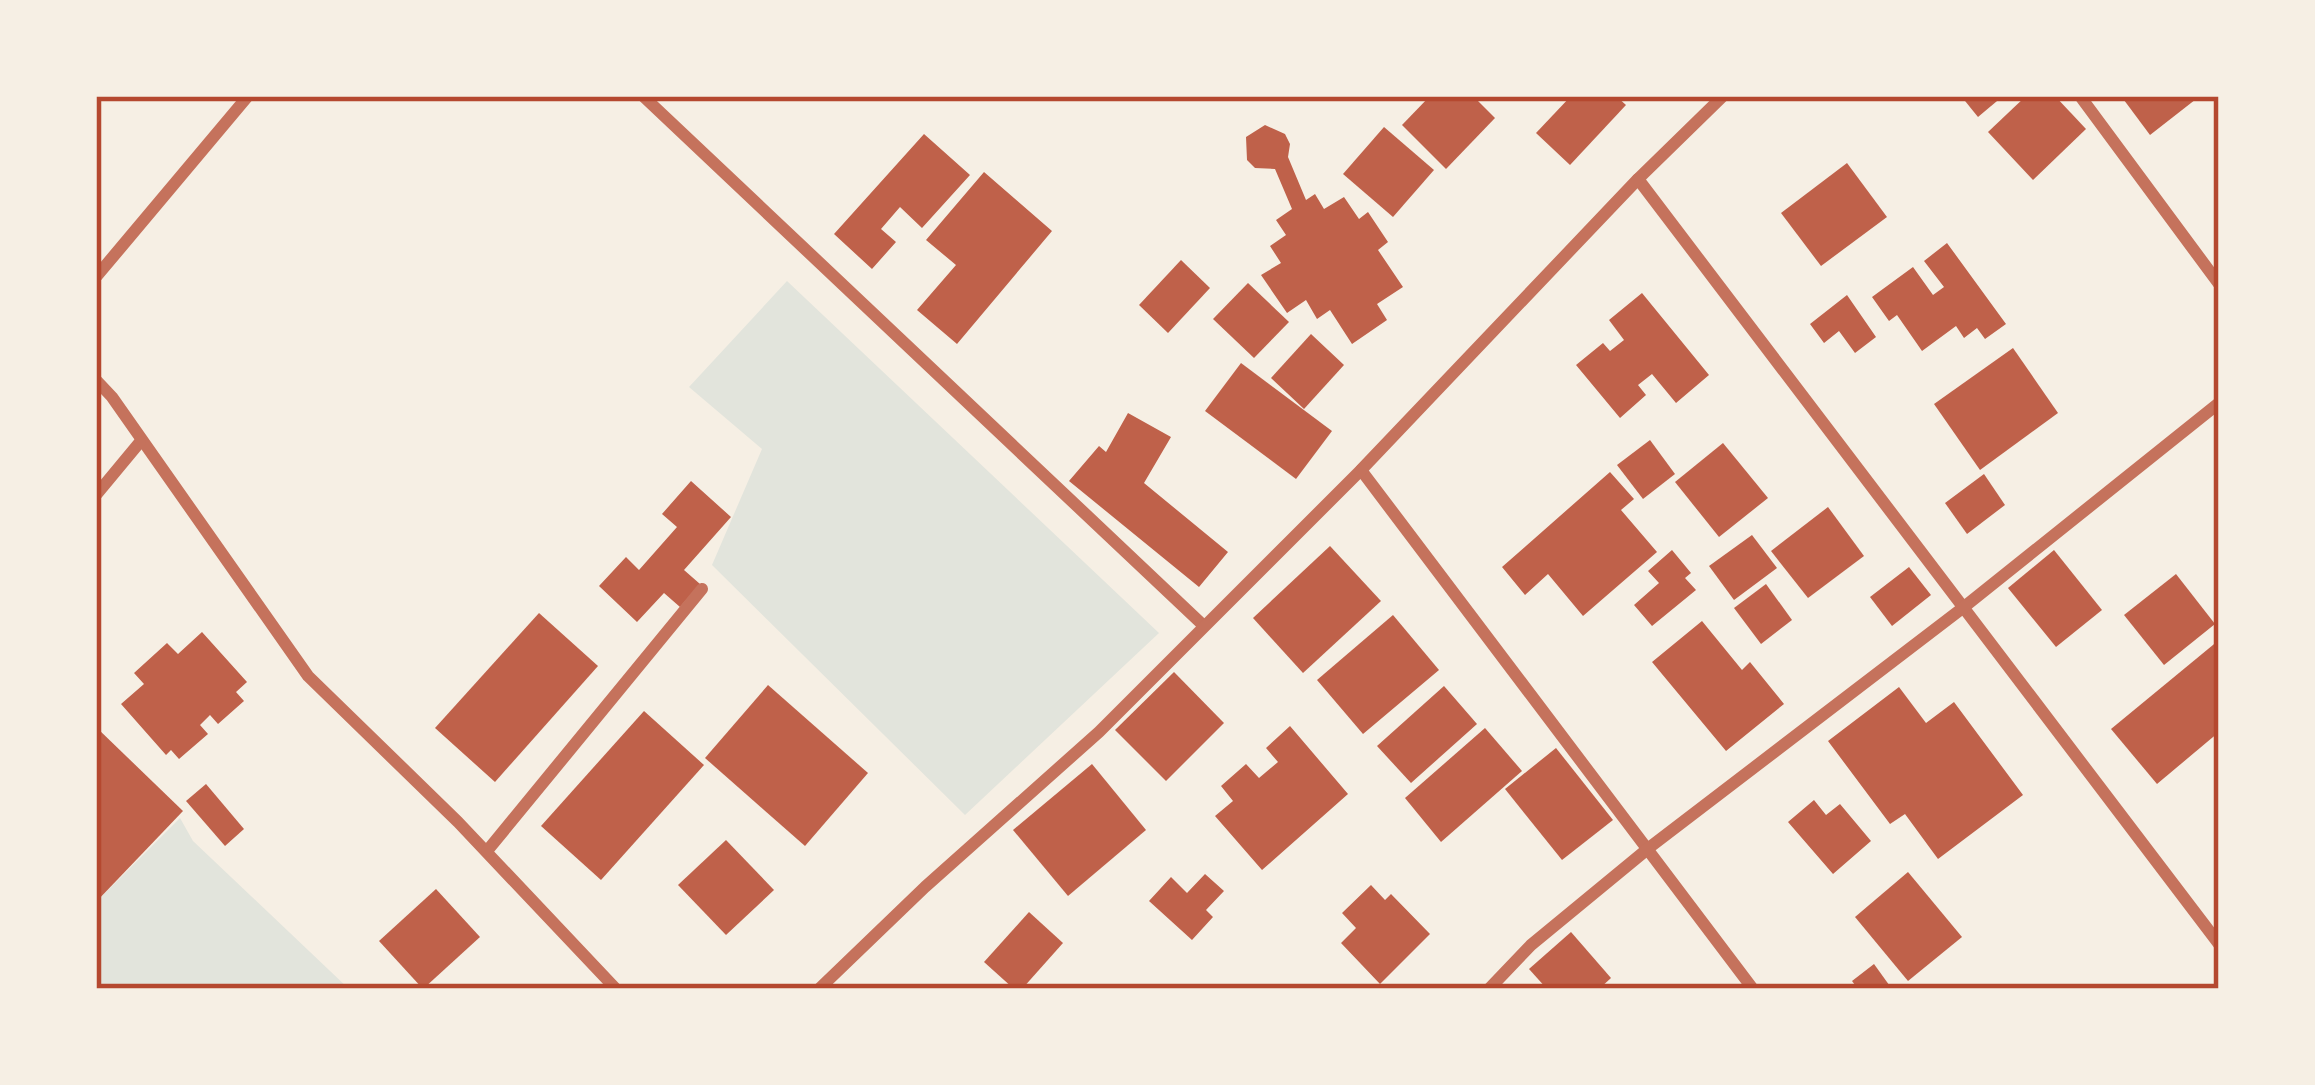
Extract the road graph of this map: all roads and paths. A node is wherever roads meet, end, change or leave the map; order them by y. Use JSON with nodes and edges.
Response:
{"nodes":[{"id":1,"x":248,"y":96,"type":"edge"},
{"id":2,"x":644,"y":96,"type":"edge"},
{"id":3,"x":1723,"y":96,"type":"edge"},
{"id":4,"x":2080,"y":96,"type":"edge"},
{"id":5,"x":1639,"y":179,"type":"junction"},
{"id":6,"x":96,"y":277,"type":"edge"},
{"id":7,"x":2219,"y":284,"type":"edge"},
{"id":8,"x":96,"y":380,"type":"edge"},
{"id":9,"x":2219,"y":403,"type":"edge"},
{"id":10,"x":140,"y":442,"type":"junction"},
{"id":11,"x":1361,"y":470,"type":"junction"},
{"id":12,"x":96,"y":495,"type":"edge"},
{"id":13,"x":701,"y":589,"type":"dead end"},
{"id":14,"x":1964,"y":607,"type":"junction"},
{"id":15,"x":1204,"y":626,"type":"junction"},
{"id":16,"x":1650,"y":848,"type":"junction"},
{"id":17,"x":487,"y":851,"type":"junction"},
{"id":18,"x":2219,"y":944,"type":"edge"},
{"id":19,"x":616,"y":989,"type":"edge"},
{"id":20,"x":819,"y":989,"type":"edge"},
{"id":21,"x":1489,"y":989,"type":"edge"},
{"id":22,"x":1754,"y":989,"type":"edge"}],
"edges":[{"from":1,"to":6,"type":"street"},
{"from":2,"to":15,"type":"street"},
{"from":3,"to":5,"type":"street"},
{"from":4,"to":7,"type":"street"},
{"from":5,"to":11,"type":"street"},
{"from":5,"to":14,"type":"street"},
{"from":8,"to":10,"type":"street"},
{"from":9,"to":14,"type":"street"},
{"from":10,"to":12,"type":"street"},
{"from":10,"to":17,"type":"street"},
{"from":11,"to":15,"type":"street"},
{"from":11,"to":16,"type":"street"},
{"from":13,"to":17,"type":"street"},
{"from":14,"to":16,"type":"street"},
{"from":14,"to":18,"type":"street"},
{"from":15,"to":20,"type":"street"},
{"from":16,"to":21,"type":"street"},
{"from":16,"to":22,"type":"street"},
{"from":17,"to":19,"type":"street"}]}
